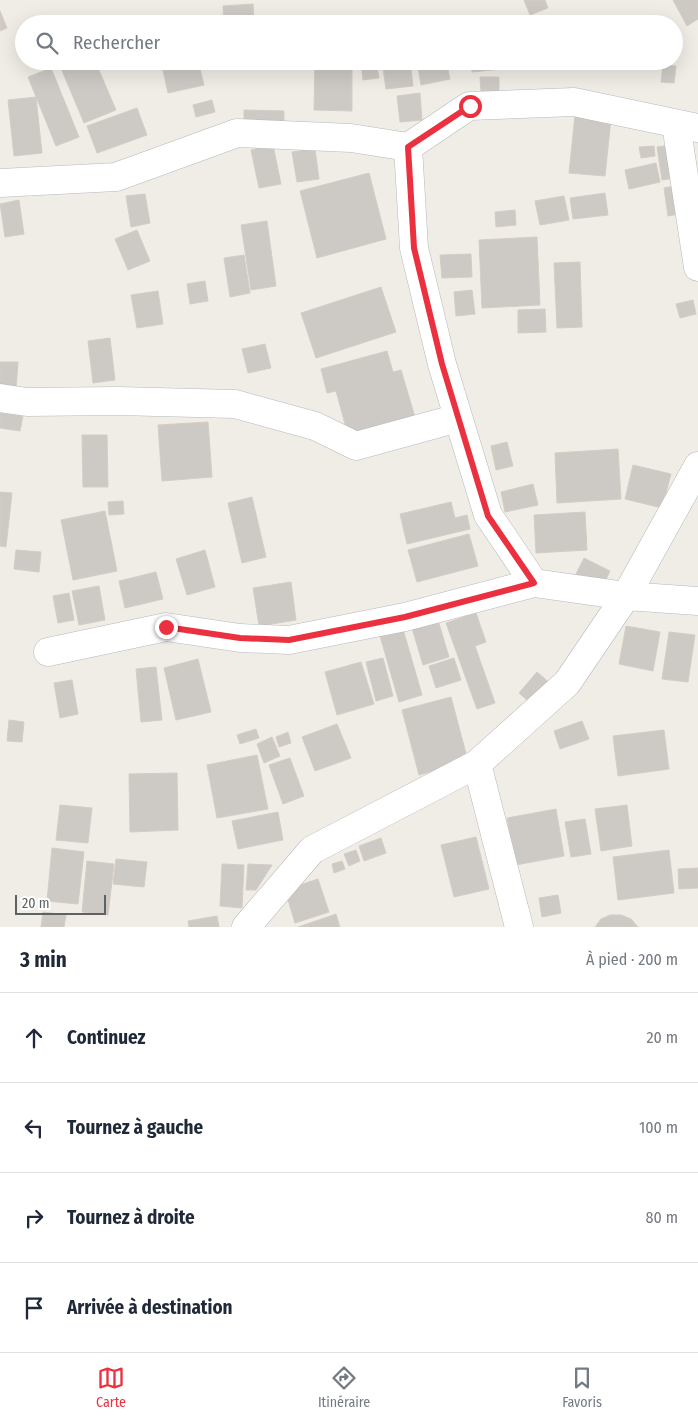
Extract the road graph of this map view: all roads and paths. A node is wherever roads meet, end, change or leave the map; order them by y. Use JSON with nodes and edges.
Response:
{"nodes":[{"id":1,"x":687,"y":126,"type":"edge"},
{"id":2,"x":408,"y":147,"type":"junction"},
{"id":3,"x":0,"y":183,"type":"edge"},
{"id":4,"x":698,"y":267,"type":"edge"},
{"id":5,"x":0,"y":398,"type":"edge"},
{"id":6,"x":458,"y":418,"type":"junction"},
{"id":7,"x":698,"y":466,"type":"edge"},
{"id":8,"x":534,"y":583,"type":"junction"},
{"id":9,"x":626,"y":596,"type":"junction"},
{"id":10,"x":698,"y":601,"type":"edge"},
{"id":11,"x":48,"y":652,"type":"dead end"},
{"id":12,"x":477,"y":764,"type":"junction"},
{"id":13,"x":246,"y":927,"type":"edge"},
{"id":14,"x":519,"y":927,"type":"edge"}],
"edges":[{"from":1,"to":2,"type":"street"},
{"from":1,"to":4,"type":"street"},
{"from":2,"to":3,"type":"street"},
{"from":2,"to":6,"type":"street"},
{"from":5,"to":6,"type":"street"},
{"from":6,"to":8,"type":"street"},
{"from":7,"to":9,"type":"street"},
{"from":8,"to":9,"type":"street"},
{"from":8,"to":11,"type":"street"},
{"from":9,"to":10,"type":"street"},
{"from":9,"to":12,"type":"street"},
{"from":12,"to":13,"type":"street"},
{"from":12,"to":14,"type":"street"}]}
